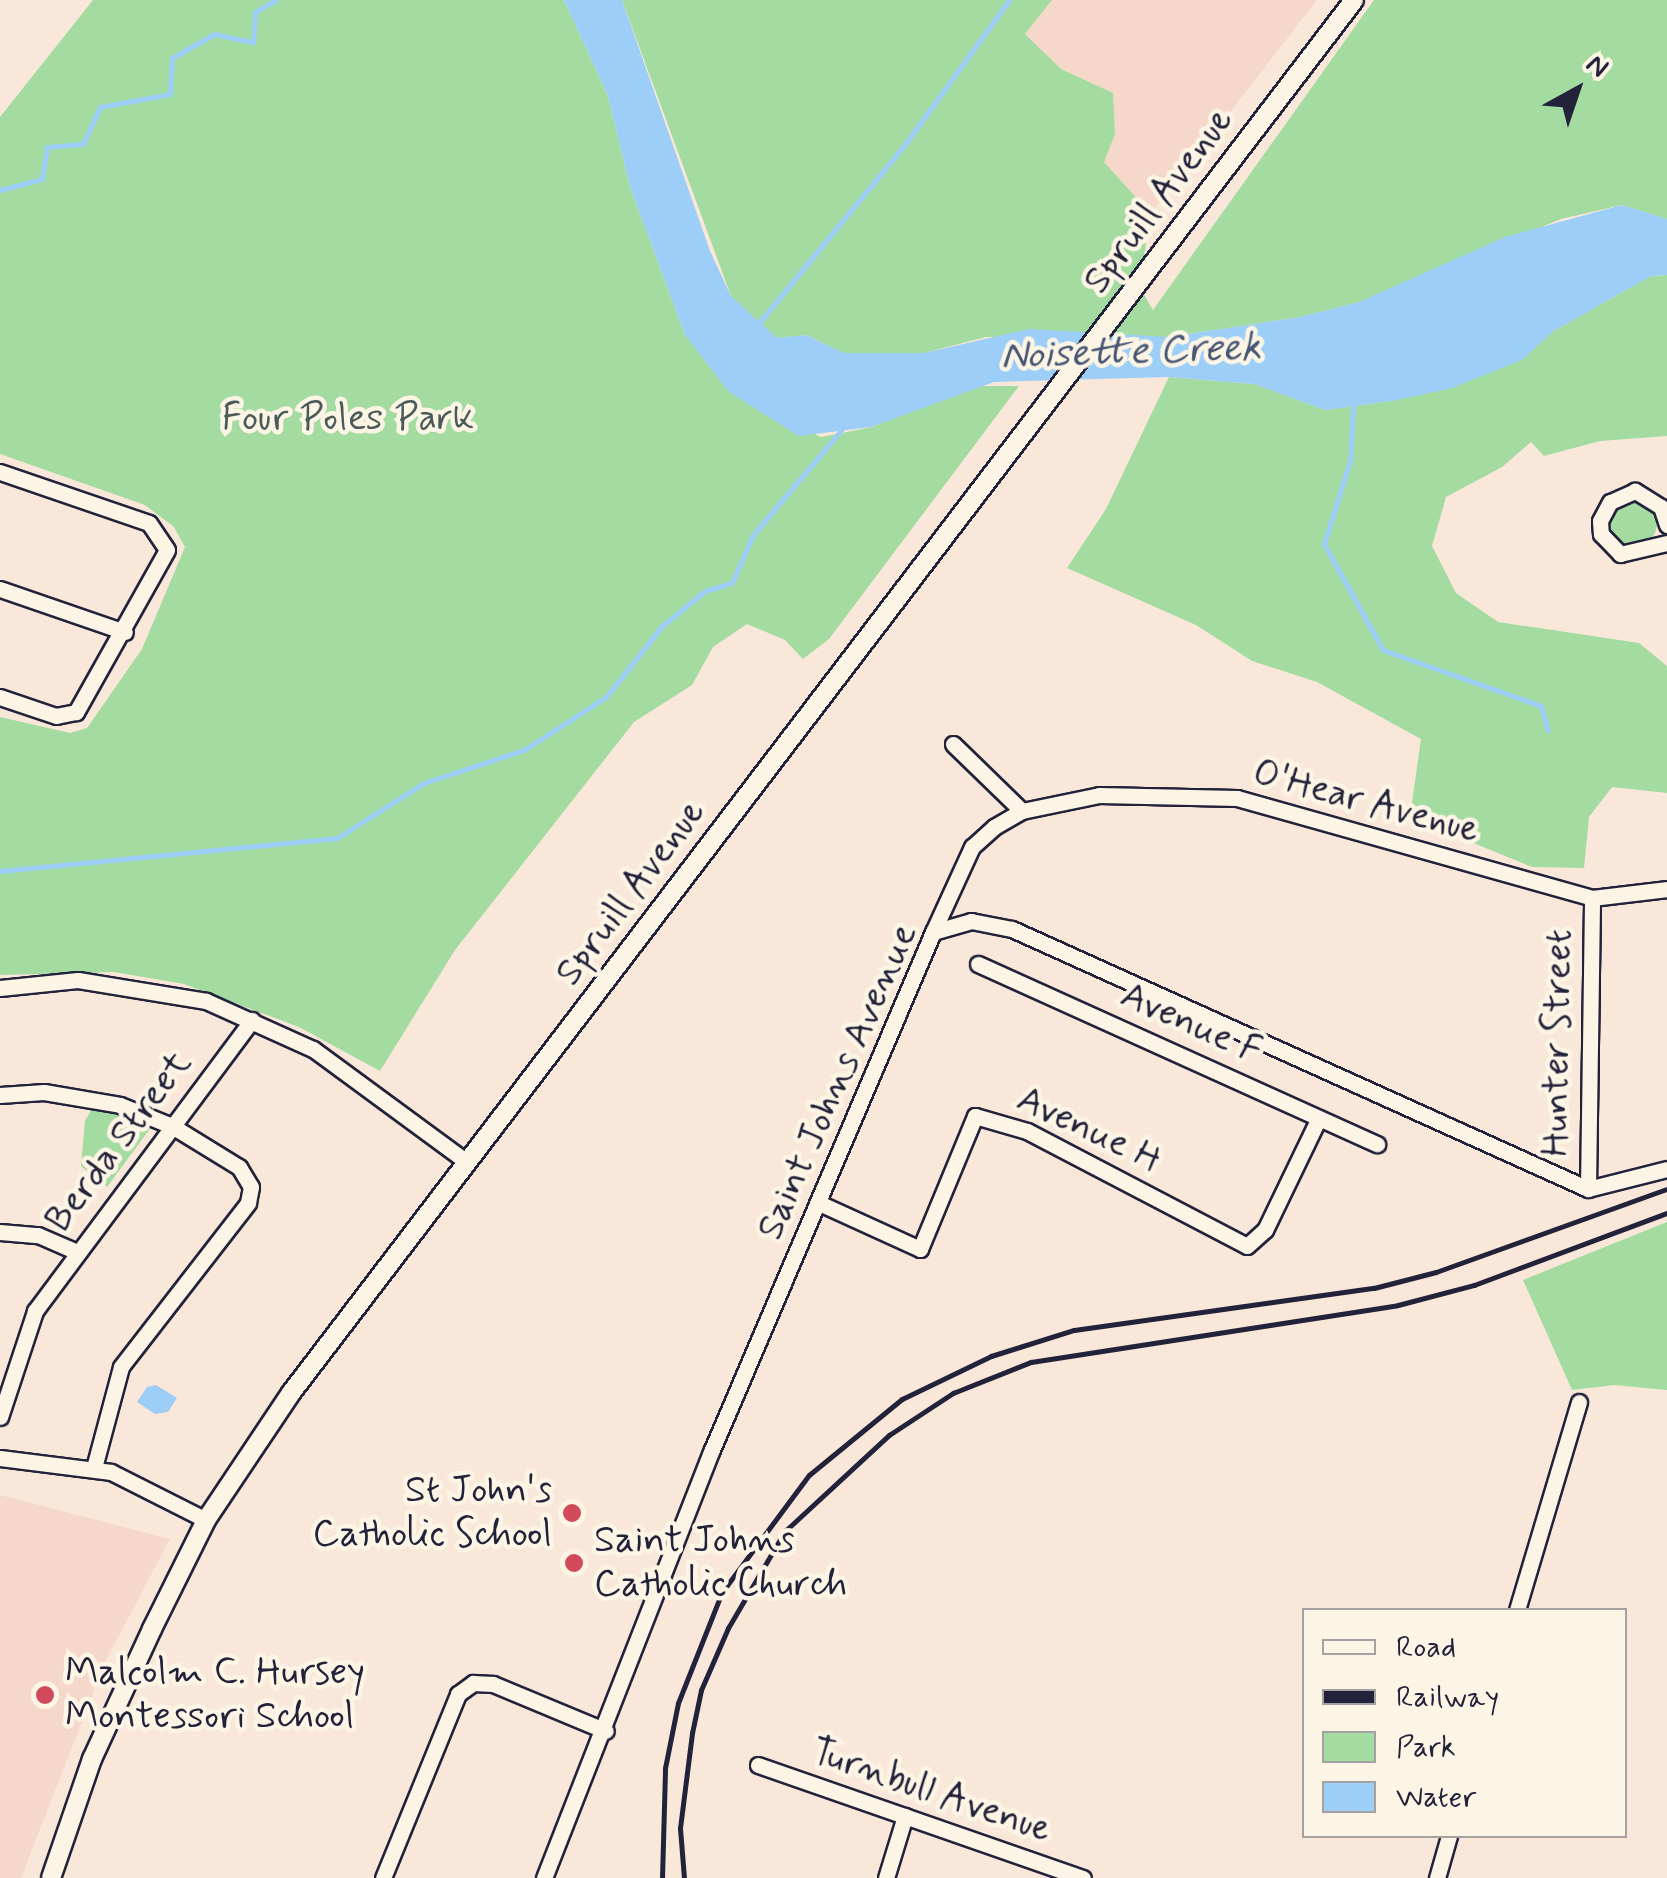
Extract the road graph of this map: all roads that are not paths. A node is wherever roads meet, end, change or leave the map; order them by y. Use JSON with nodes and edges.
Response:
{"nodes":[{"id":1,"x":1354,"y":0,"type":"edge"},
{"id":2,"x":0,"y":472,"type":"edge"},
{"id":3,"x":1667,"y":524,"type":"edge"},
{"id":4,"x":1667,"y":543,"type":"edge"},
{"id":5,"x":0,"y":589,"type":"edge"},
{"id":6,"x":125,"y":632,"type":"junction"},
{"id":7,"x":0,"y":697,"type":"edge"},
{"id":8,"x":953,"y":744,"type":"dead end"},
{"id":9,"x":1022,"y":811,"type":"junction"},
{"id":10,"x":1667,"y":889,"type":"edge"},
{"id":11,"x":1592,"y":898,"type":"junction"},
{"id":12,"x":933,"y":932,"type":"junction"},
{"id":13,"x":978,"y":964,"type":"dead end"},
{"id":14,"x":0,"y":988,"type":"edge"},
{"id":15,"x":252,"y":1020,"type":"junction"},
{"id":16,"x":0,"y":1095,"type":"edge"},
{"id":17,"x":1319,"y":1118,"type":"junction"},
{"id":18,"x":172,"y":1126,"type":"junction"},
{"id":19,"x":1377,"y":1144,"type":"dead end"},
{"id":20,"x":468,"y":1162,"type":"junction"},
{"id":21,"x":1667,"y":1169,"type":"edge"},
{"id":22,"x":1588,"y":1189,"type":"junction"},
{"id":23,"x":819,"y":1203,"type":"junction"},
{"id":24,"x":0,"y":1232,"type":"edge"},
{"id":25,"x":78,"y":1252,"type":"junction"},
{"id":26,"x":10,"y":1348,"type":"edge"},
{"id":27,"x":1579,"y":1402,"type":"dead end"},
{"id":28,"x":0,"y":1417,"type":"edge"},
{"id":29,"x":0,"y":1458,"type":"edge"},
{"id":30,"x":94,"y":1468,"type":"junction"},
{"id":31,"x":206,"y":1520,"type":"junction"},
{"id":32,"x":1519,"y":1608,"type":"edge"},
{"id":33,"x":606,"y":1731,"type":"junction"},
{"id":34,"x":758,"y":1765,"type":"dead end"},
{"id":35,"x":905,"y":1816,"type":"junction"},
{"id":36,"x":1449,"y":1838,"type":"edge"},
{"id":37,"x":51,"y":1878,"type":"edge"},
{"id":38,"x":383,"y":1878,"type":"edge"},
{"id":39,"x":544,"y":1878,"type":"edge"},
{"id":40,"x":886,"y":1878,"type":"edge"},
{"id":41,"x":1083,"y":1878,"type":"edge"},
{"id":42,"x":1436,"y":1878,"type":"edge"}],
"edges":[{"from":1,"to":20,"type":"street","name":"Spruill Avenue"},
{"from":2,"to":6,"type":"street"},
{"from":3,"to":4,"type":"street"},
{"from":5,"to":6,"type":"street"},
{"from":6,"to":7,"type":"street"},
{"from":8,"to":9,"type":"street"},
{"from":9,"to":11,"type":"street","name":"O'Hear Avenue"},
{"from":9,"to":12,"type":"street","name":"O'Hear Avenue"},
{"from":10,"to":11,"type":"street","name":"O'Hear Avenue"},
{"from":11,"to":22,"type":"street","name":"Hunter Street"},
{"from":12,"to":22,"type":"street","name":"Saint Johns Avenue"},
{"from":12,"to":23,"type":"street","name":"Saint Johns Avenue"},
{"from":13,"to":17,"type":"street","name":"Avenue F"},
{"from":14,"to":15,"type":"street"},
{"from":15,"to":18,"type":"street","name":"Berda Street"},
{"from":15,"to":20,"type":"street"},
{"from":16,"to":18,"type":"street"},
{"from":17,"to":19,"type":"street","name":"Avenue F"},
{"from":17,"to":23,"type":"street","name":"Avenue H"},
{"from":18,"to":25,"type":"street","name":"Berda Street"},
{"from":18,"to":30,"type":"street"},
{"from":20,"to":31,"type":"street","name":"Spruill Avenue"},
{"from":21,"to":22,"type":"street"},
{"from":23,"to":33,"type":"street","name":"Saint Johns Avenue"},
{"from":24,"to":25,"type":"street"},
{"from":25,"to":26,"type":"street","name":"Berda Street"},
{"from":26,"to":28,"type":"street","name":"Berda Street"},
{"from":27,"to":32,"type":"street"},
{"from":29,"to":30,"type":"street"},
{"from":30,"to":31,"type":"street"},
{"from":31,"to":37,"type":"street","name":"Spruill Avenue"},
{"from":33,"to":38,"type":"street"},
{"from":33,"to":39,"type":"street","name":"Saint Johns Avenue"},
{"from":34,"to":35,"type":"street","name":"Turnbull Avenue"},
{"from":35,"to":40,"type":"street"},
{"from":35,"to":41,"type":"street","name":"Turnbull Avenue"},
{"from":36,"to":42,"type":"street"}]}
